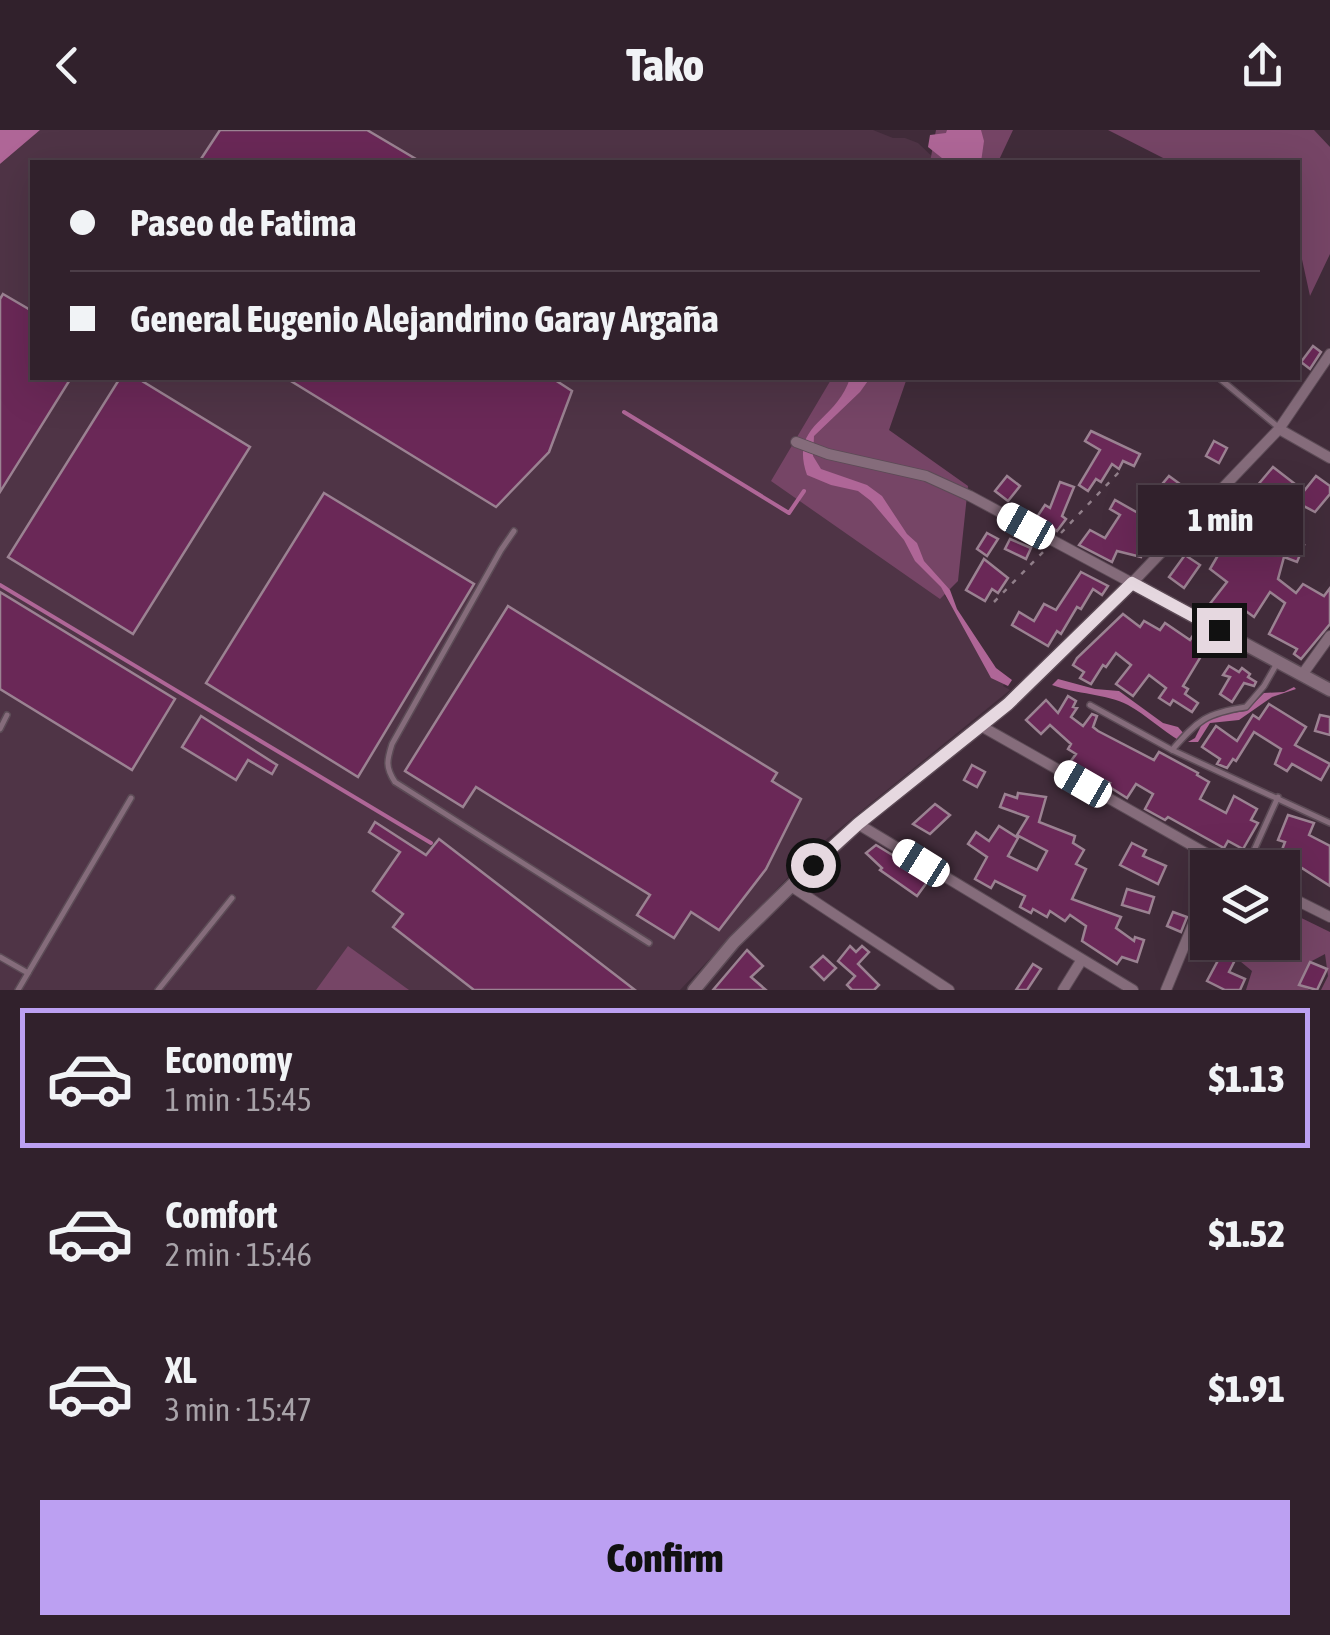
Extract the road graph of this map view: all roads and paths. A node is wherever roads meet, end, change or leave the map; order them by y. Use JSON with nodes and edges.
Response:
{"nodes":[{"id":1,"x":1330,"y":354,"type":"edge"},
{"id":2,"x":1221,"y":380,"type":"edge"},
{"id":3,"x":1279,"y":428,"type":"junction"},
{"id":4,"x":796,"y":442,"type":"dead end"},
{"id":5,"x":1330,"y":458,"type":"edge"},
{"id":6,"x":514,"y":531,"type":"dead end"},
{"id":7,"x":1132,"y":583,"type":"junction"},
{"id":8,"x":1330,"y":636,"type":"edge"},
{"id":9,"x":1278,"y":662,"type":"junction"},
{"id":10,"x":1302,"y":674,"type":"junction"},
{"id":11,"x":1330,"y":690,"type":"edge"},
{"id":12,"x":1090,"y":705,"type":"dead end"},
{"id":13,"x":8,"y":715,"type":"dead end"},
{"id":14,"x":981,"y":726,"type":"junction"},
{"id":15,"x":0,"y":729,"type":"edge"},
{"id":16,"x":1172,"y":750,"type":"junction"},
{"id":17,"x":131,"y":798,"type":"dead end"},
{"id":18,"x":1278,"y":798,"type":"junction"},
{"id":19,"x":1330,"y":823,"type":"edge"},
{"id":20,"x":858,"y":824,"type":"junction"},
{"id":21,"x":1193,"y":850,"type":"edge"},
{"id":22,"x":1254,"y":850,"type":"edge"},
{"id":23,"x":791,"y":886,"type":"junction"},
{"id":24,"x":232,"y":898,"type":"dead end"},
{"id":25,"x":1300,"y":902,"type":"edge"},
{"id":26,"x":1330,"y":917,"type":"edge"},
{"id":27,"x":1190,"y":932,"type":"edge"},
{"id":28,"x":649,"y":943,"type":"dead end"},
{"id":29,"x":0,"y":957,"type":"edge"},
{"id":30,"x":1080,"y":961,"type":"junction"},
{"id":31,"x":28,"y":974,"type":"junction"},
{"id":32,"x":18,"y":990,"type":"edge"},
{"id":33,"x":158,"y":990,"type":"edge"},
{"id":34,"x":694,"y":990,"type":"edge"},
{"id":35,"x":949,"y":990,"type":"edge"},
{"id":36,"x":1063,"y":990,"type":"edge"},
{"id":37,"x":1133,"y":990,"type":"edge"},
{"id":38,"x":1166,"y":990,"type":"edge"}],
"edges":[{"from":1,"to":3,"type":"street"},
{"from":2,"to":3,"type":"lane"},
{"from":3,"to":5,"type":"street"},
{"from":3,"to":7,"type":"street"},
{"from":4,"to":7,"type":"street"},
{"from":6,"to":28,"type":"lane"},
{"from":7,"to":9,"type":"street"},
{"from":7,"to":14,"type":"street"},
{"from":8,"to":10,"type":"street"},
{"from":9,"to":10,"type":"street"},
{"from":9,"to":16,"type":"lane"},
{"from":10,"to":11,"type":"street"},
{"from":12,"to":16,"type":"lane"},
{"from":13,"to":15,"type":"lane"},
{"from":14,"to":20,"type":"street"},
{"from":14,"to":21,"type":"street"},
{"from":16,"to":18,"type":"lane"},
{"from":17,"to":31,"type":"lane"},
{"from":18,"to":19,"type":"lane"},
{"from":18,"to":22,"type":"lane"},
{"from":20,"to":23,"type":"street"},
{"from":20,"to":30,"type":"street"},
{"from":23,"to":34,"type":"street"},
{"from":23,"to":35,"type":"street"},
{"from":24,"to":33,"type":"lane"},
{"from":25,"to":26,"type":"street"},
{"from":27,"to":38,"type":"street"},
{"from":29,"to":31,"type":"lane"},
{"from":30,"to":36,"type":"street"},
{"from":30,"to":37,"type":"street"},
{"from":31,"to":32,"type":"lane"}]}
